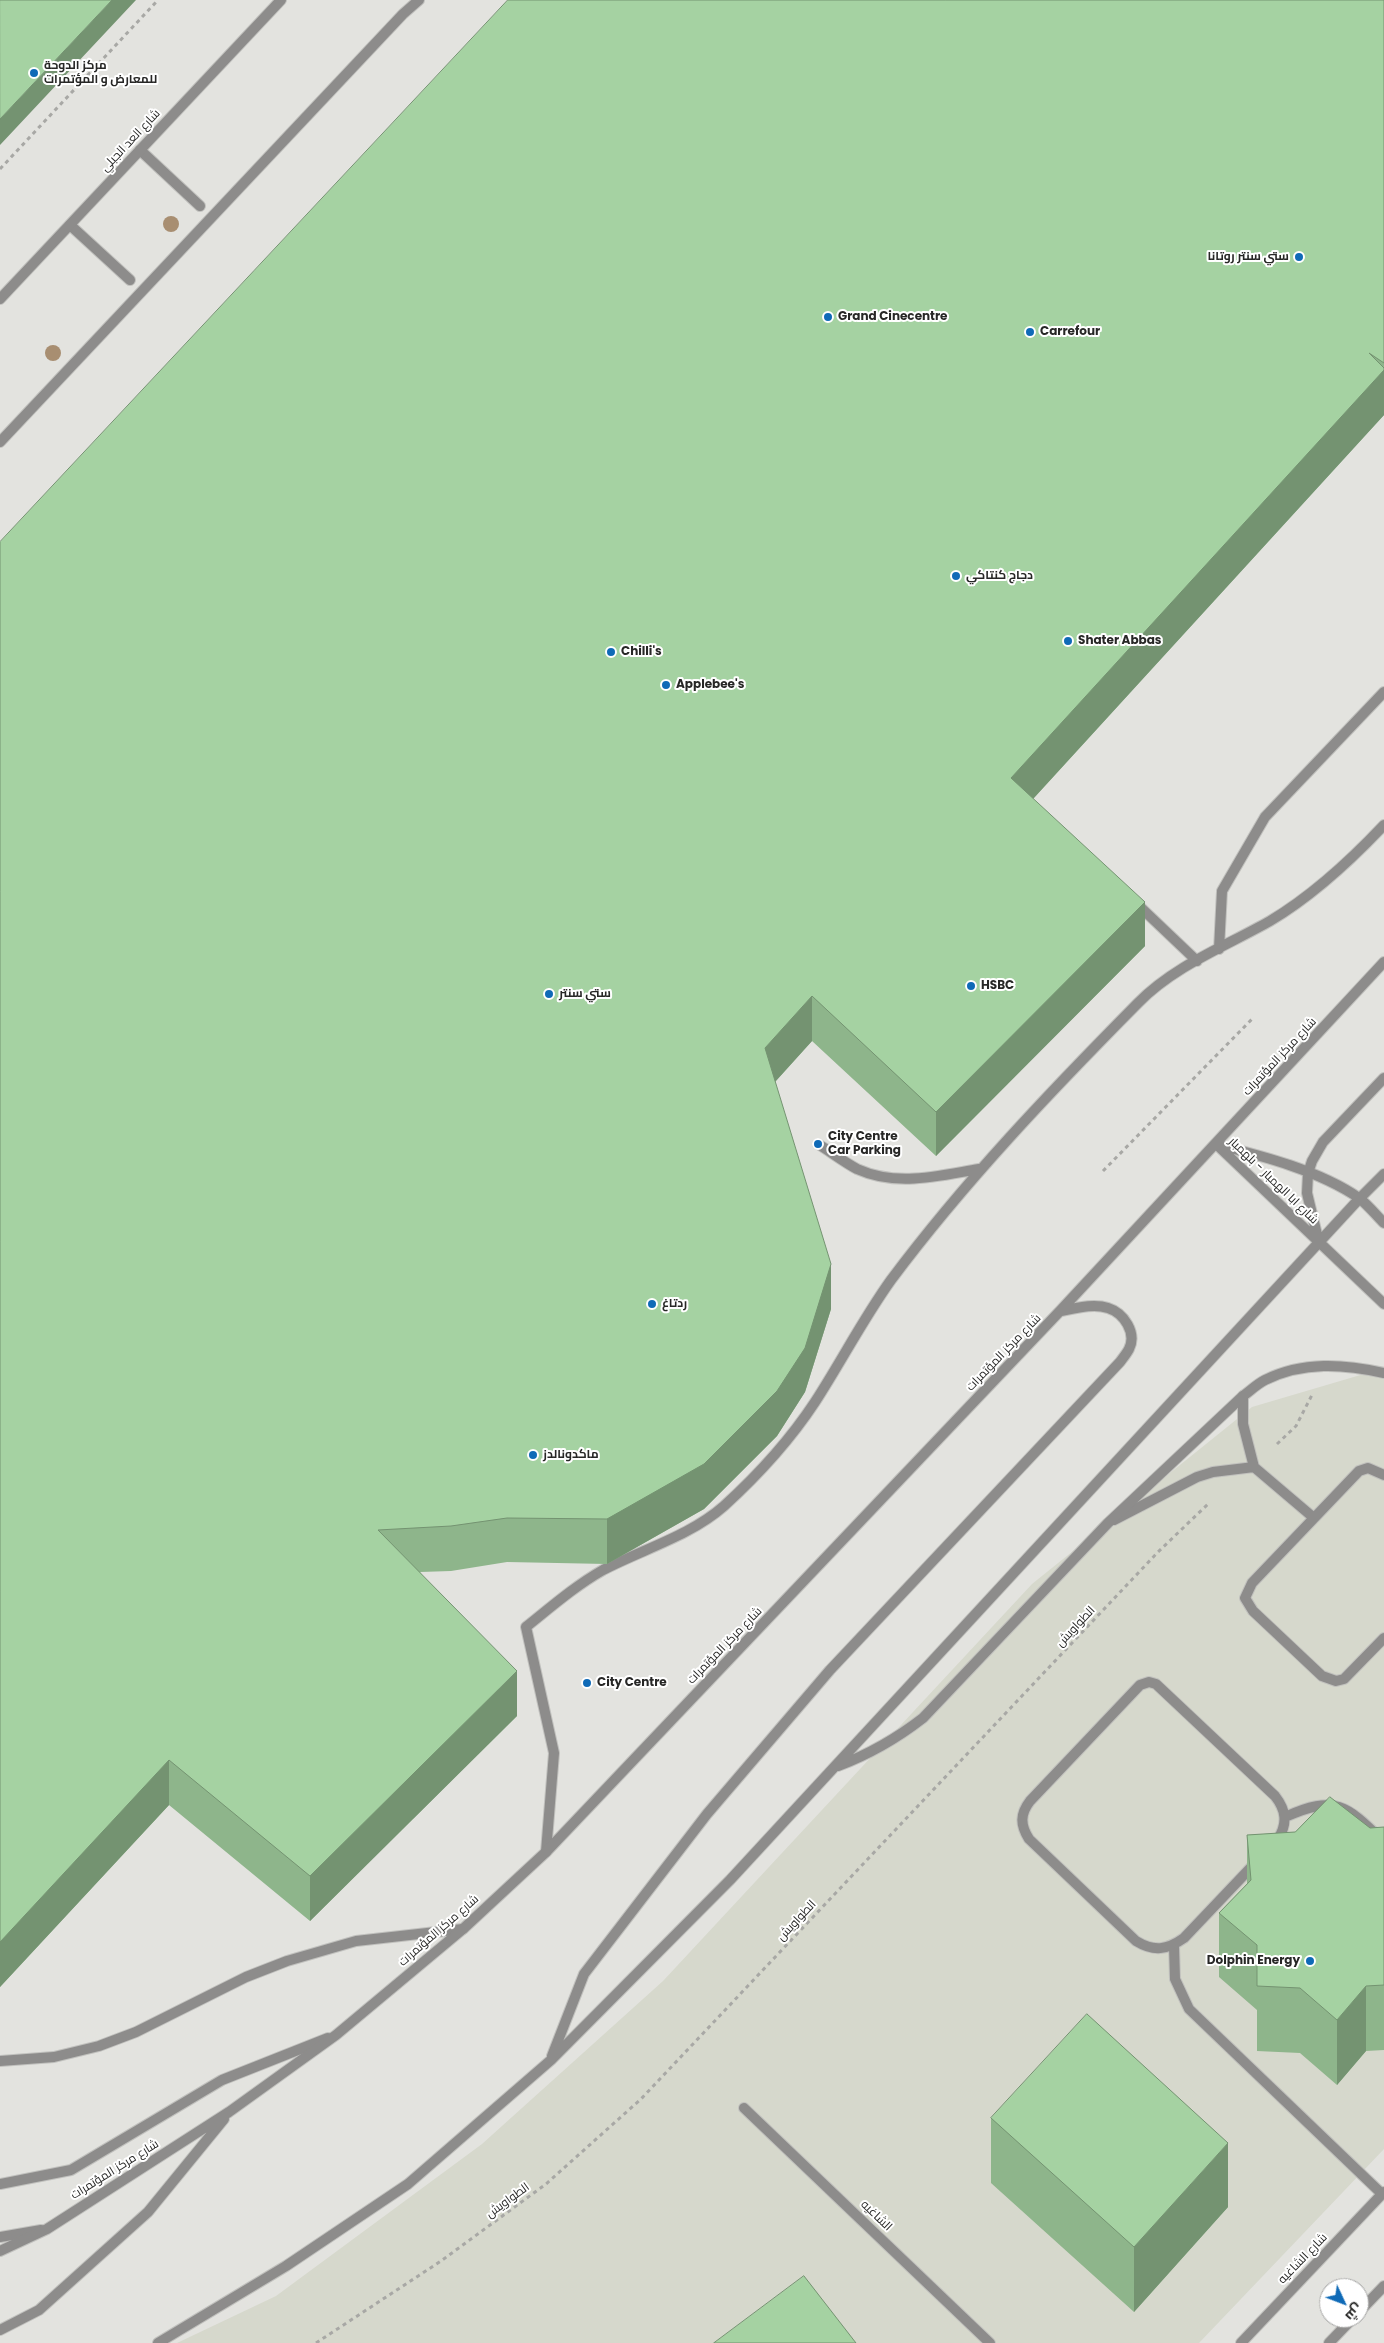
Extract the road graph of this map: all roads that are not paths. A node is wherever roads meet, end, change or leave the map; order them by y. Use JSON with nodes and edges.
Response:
{"nodes":[{"id":1,"x":281,"y":0,"type":"edge"},
{"id":2,"x":419,"y":0,"type":"edge"},
{"id":3,"x":140,"y":150,"type":"junction"},
{"id":4,"x":200,"y":206,"type":"dead end"},
{"id":5,"x":70,"y":225,"type":"junction"},
{"id":6,"x":130,"y":280,"type":"dead end"},
{"id":7,"x":0,"y":299,"type":"edge"},
{"id":8,"x":0,"y":442,"type":"edge"},
{"id":9,"x":1384,"y":692,"type":"edge"},
{"id":10,"x":1384,"y":825,"type":"edge"},
{"id":11,"x":1130,"y":897,"type":"edge"},
{"id":12,"x":1219,"y":949,"type":"junction"},
{"id":13,"x":1197,"y":961,"type":"junction"},
{"id":14,"x":1384,"y":962,"type":"edge"},
{"id":15,"x":1384,"y":1078,"type":"edge"},
{"id":16,"x":818,"y":1144,"type":"dead end"},
{"id":17,"x":1216,"y":1144,"type":"junction"},
{"id":18,"x":979,"y":1169,"type":"junction"},
{"id":19,"x":1308,"y":1173,"type":"junction"},
{"id":20,"x":1384,"y":1174,"type":"edge"},
{"id":21,"x":1359,"y":1198,"type":"junction"},
{"id":22,"x":1384,"y":1222,"type":"edge"},
{"id":23,"x":1319,"y":1242,"type":"junction"},
{"id":24,"x":1384,"y":1304,"type":"edge"},
{"id":25,"x":1060,"y":1312,"type":"junction"},
{"id":26,"x":1384,"y":1373,"type":"edge"},
{"id":27,"x":1243,"y":1396,"type":"junction"},
{"id":28,"x":1254,"y":1466,"type":"junction"},
{"id":29,"x":1384,"y":1475,"type":"edge"},
{"id":30,"x":1314,"y":1518,"type":"junction"},
{"id":31,"x":1108,"y":1523,"type":"junction"},
{"id":32,"x":1384,"y":1638,"type":"edge"},
{"id":33,"x":834,"y":1767,"type":"junction"},
{"id":34,"x":1286,"y":1817,"type":"junction"},
{"id":35,"x":1384,"y":1842,"type":"edge"},
{"id":36,"x":546,"y":1852,"type":"junction"},
{"id":37,"x":463,"y":1929,"type":"junction"},
{"id":38,"x":1174,"y":1946,"type":"junction"},
{"id":39,"x":336,"y":2035,"type":"junction"},
{"id":40,"x":551,"y":2060,"type":"junction"},
{"id":41,"x":0,"y":2062,"type":"edge"},
{"id":42,"x":744,"y":2108,"type":"dead end"},
{"id":43,"x":230,"y":2112,"type":"junction"},
{"id":44,"x":0,"y":2184,"type":"edge"},
{"id":45,"x":1383,"y":2193,"type":"edge"},
{"id":46,"x":47,"y":2229,"type":"junction"},
{"id":47,"x":0,"y":2237,"type":"edge"},
{"id":48,"x":0,"y":2251,"type":"edge"},
{"id":49,"x":1384,"y":2286,"type":"edge"},
{"id":50,"x":1369,"y":2302,"type":"edge"},
{"id":51,"x":1344,"y":2328,"type":"edge"},
{"id":52,"x":0,"y":2330,"type":"edge"},
{"id":53,"x":158,"y":2343,"type":"edge"},
{"id":54,"x":990,"y":2343,"type":"edge"},
{"id":55,"x":1241,"y":2343,"type":"edge"},
{"id":56,"x":1330,"y":2343,"type":"edge"}],
"edges":[{"from":1,"to":3,"type":"street","name":"شارع العد الجبلي"},
{"from":2,"to":8,"type":"street"},
{"from":3,"to":4,"type":"street"},
{"from":3,"to":5,"type":"street","name":"شارع العد الجبلي"},
{"from":5,"to":6,"type":"street"},
{"from":5,"to":7,"type":"street","name":"شارع العد الجبلي"},
{"from":9,"to":12,"type":"street"},
{"from":10,"to":12,"type":"street"},
{"from":11,"to":13,"type":"street"},
{"from":12,"to":13,"type":"street"},
{"from":13,"to":18,"type":"street"},
{"from":14,"to":17,"type":"street","name":"شارع مركز المؤتمرات"},
{"from":15,"to":19,"type":"street"},
{"from":16,"to":18,"type":"street"},
{"from":17,"to":19,"type":"street","name":"شارع ابا الهمبار - بلهمبار"},
{"from":17,"to":23,"type":"street","name":"شارع ابا الهمبار - بلهمبار"},
{"from":17,"to":25,"type":"street","name":"شارع مركز المؤتمرات"},
{"from":18,"to":36,"type":"street"},
{"from":19,"to":21,"type":"street","name":"شارع ابا الهمبار - بلهمبار"},
{"from":19,"to":23,"type":"street"},
{"from":20,"to":21,"type":"street"},
{"from":21,"to":22,"type":"street","name":"شارع ابا الهمبار - بلهمبار"},
{"from":21,"to":23,"type":"street"},
{"from":23,"to":24,"type":"street","name":"شارع ابا الهمبار - بلهمبار"},
{"from":23,"to":33,"type":"street"},
{"from":25,"to":36,"type":"street","name":"شارع مركز المؤتمرات"},
{"from":25,"to":40,"type":"street"},
{"from":26,"to":27,"type":"street"},
{"from":27,"to":28,"type":"street"},
{"from":27,"to":31,"type":"street"},
{"from":28,"to":30,"type":"street"},
{"from":28,"to":31,"type":"street"},
{"from":29,"to":30,"type":"street"},
{"from":30,"to":32,"type":"street"},
{"from":31,"to":33,"type":"street"},
{"from":33,"to":40,"type":"street"},
{"from":34,"to":35,"type":"street"},
{"from":34,"to":38,"type":"street"},
{"from":34,"to":38,"type":"street"},
{"from":36,"to":37,"type":"street","name":"شارع مركز المؤتمرات"},
{"from":37,"to":39,"type":"street","name":"شارع مركز المؤتمرات"},
{"from":37,"to":41,"type":"street"},
{"from":38,"to":45,"type":"street"},
{"from":39,"to":43,"type":"street","name":"شارع مركز المؤتمرات"},
{"from":39,"to":44,"type":"street"},
{"from":40,"to":53,"type":"street"},
{"from":42,"to":54,"type":"street","name":"الشاغيه"},
{"from":43,"to":46,"type":"street","name":"شارع مركز المؤتمرات"},
{"from":43,"to":52,"type":"street"},
{"from":45,"to":55,"type":"street","name":"شارع الشاغيه"},
{"from":46,"to":47,"type":"street"},
{"from":46,"to":48,"type":"street","name":"شارع مركز المؤتمرات"},
{"from":49,"to":50,"type":"street"},
{"from":51,"to":56,"type":"street"}]}
